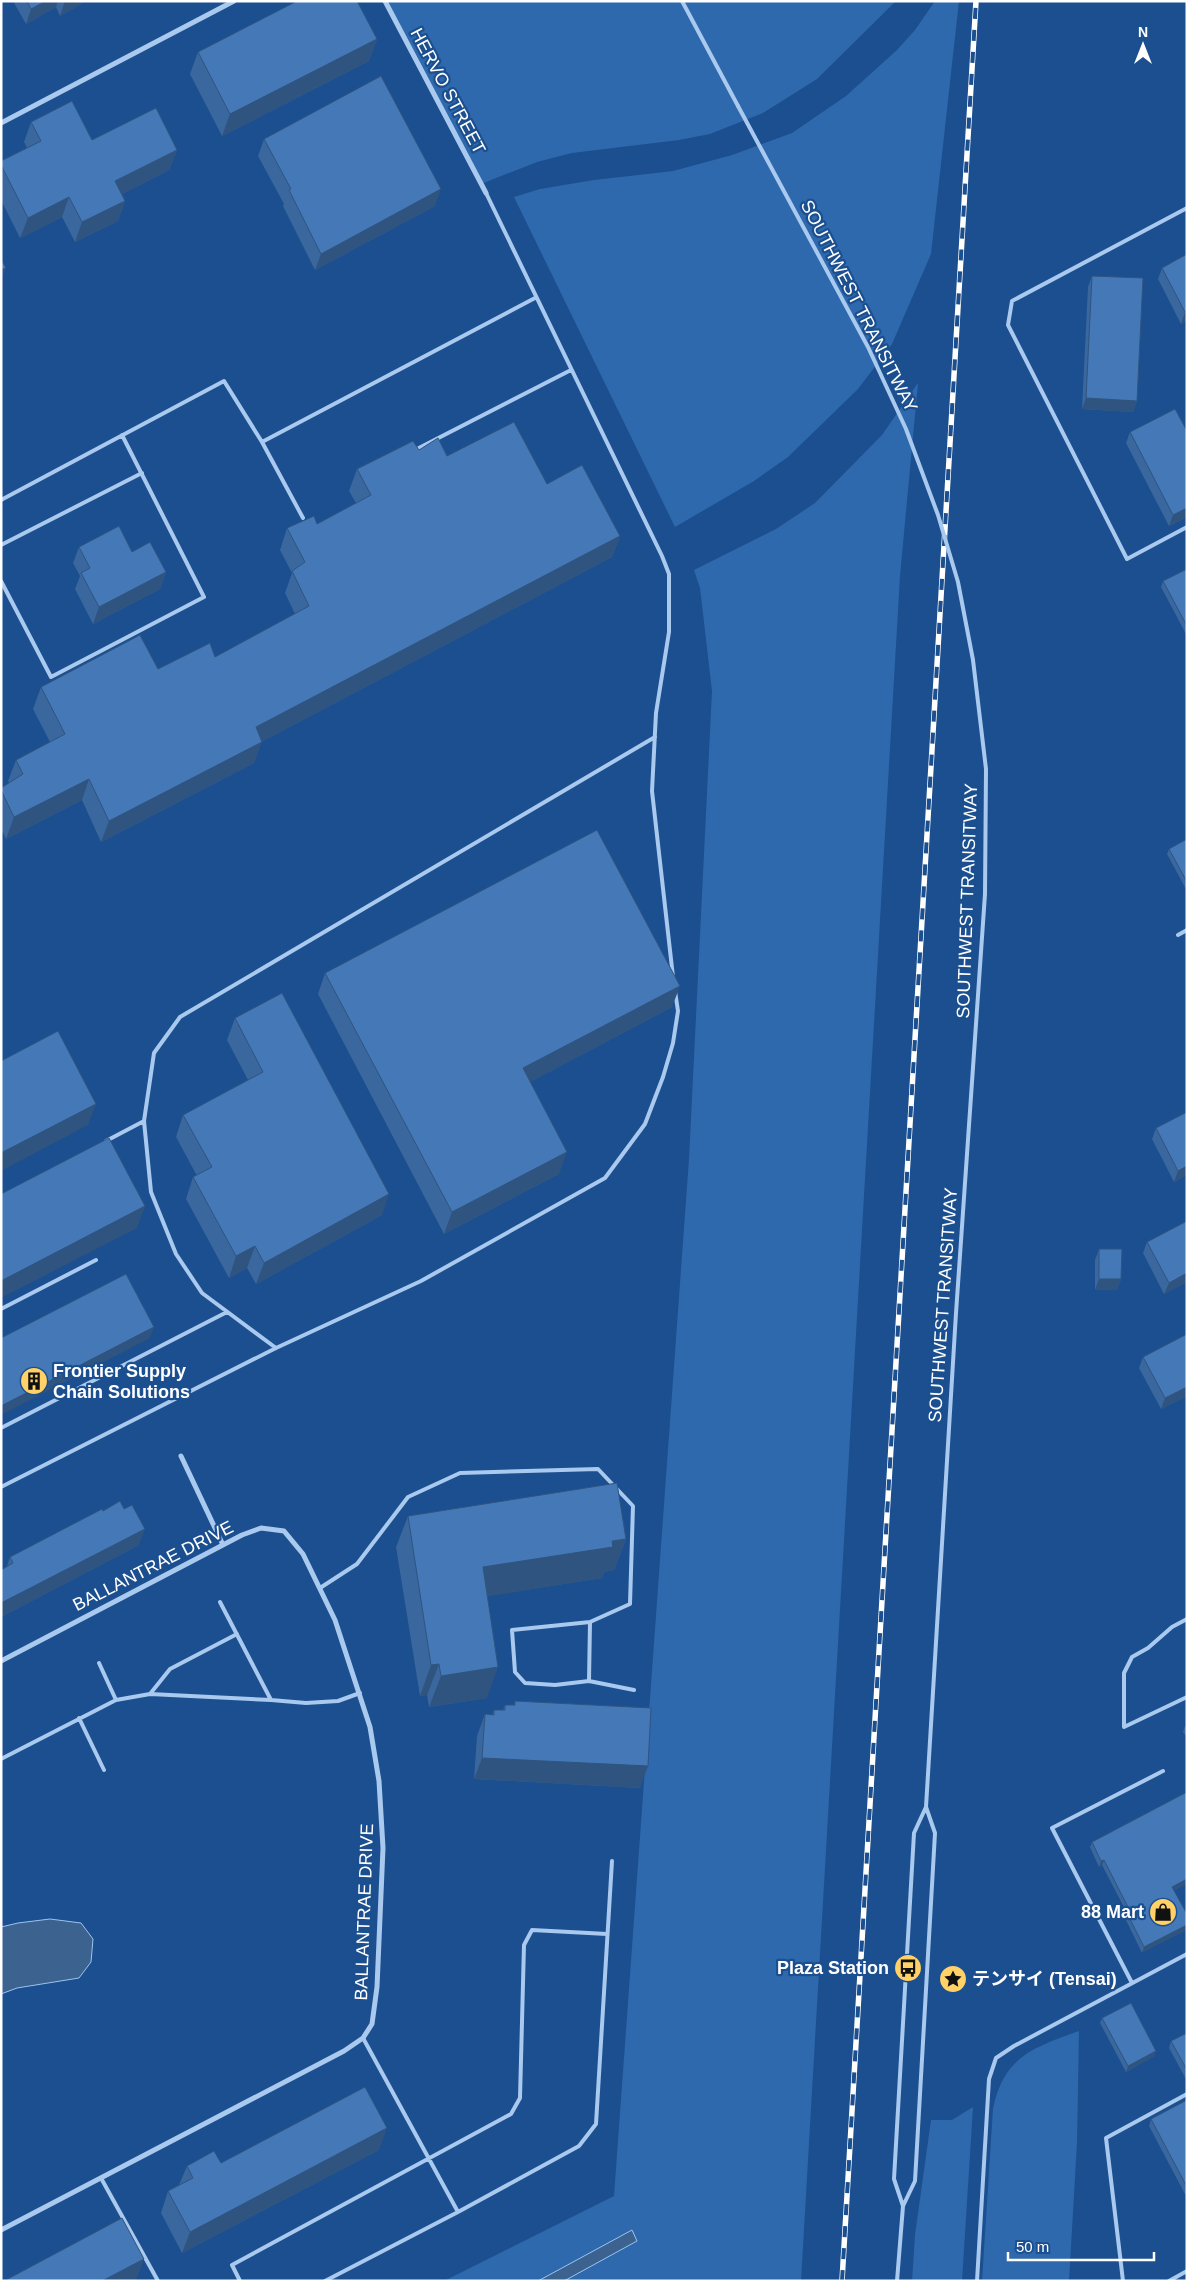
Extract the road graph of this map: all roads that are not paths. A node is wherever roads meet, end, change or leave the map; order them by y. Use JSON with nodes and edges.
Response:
{"nodes":[{"id":1,"x":234,"y":1,"type":"edge"},
{"id":2,"x":385,"y":1,"type":"edge"},
{"id":3,"x":682,"y":1,"type":"edge"},
{"id":4,"x":1,"y":123,"type":"edge"},
{"id":5,"x":486,"y":193,"type":"joint"},
{"id":6,"x":1187,"y":208,"type":"edge"},
{"id":7,"x":535,"y":298,"type":"junction"},
{"id":8,"x":571,"y":370,"type":"junction"},
{"id":9,"x":122,"y":435,"type":"junction"},
{"id":10,"x":262,"y":442,"type":"junction"},
{"id":11,"x":413,"y":451,"type":"edge"},
{"id":12,"x":142,"y":473,"type":"junction"},
{"id":13,"x":1,"y":500,"type":"edge"},
{"id":14,"x":304,"y":518,"type":"edge"},
{"id":15,"x":1187,"y":527,"type":"edge"},
{"id":16,"x":1,"y":545,"type":"edge"},
{"id":17,"x":1,"y":581,"type":"edge"},
{"id":18,"x":655,"y":737,"type":"junction"},
{"id":19,"x":1187,"y":930,"type":"edge"},
{"id":20,"x":1178,"y":935,"type":"dead end"},
{"id":21,"x":144,"y":1121,"type":"junction"},
{"id":22,"x":102,"y":1142,"type":"edge"},
{"id":23,"x":96,"y":1260,"type":"dead end"},
{"id":24,"x":1,"y":1309,"type":"edge"},
{"id":25,"x":227,"y":1312,"type":"junction"},
{"id":26,"x":276,"y":1348,"type":"junction"},
{"id":27,"x":1,"y":1428,"type":"edge"},
{"id":28,"x":180,"y":1456,"type":"dead end"},
{"id":29,"x":1,"y":1487,"type":"edge"},
{"id":30,"x":222,"y":1545,"type":"junction"},
{"id":31,"x":320,"y":1588,"type":"junction"},
{"id":32,"x":220,"y":1602,"type":"dead end"},
{"id":33,"x":1187,"y":1619,"type":"edge"},
{"id":34,"x":590,"y":1622,"type":"junction"},
{"id":35,"x":237,"y":1634,"type":"junction"},
{"id":36,"x":1,"y":1660,"type":"edge"},
{"id":37,"x":99,"y":1662,"type":"dead end"},
{"id":38,"x":589,"y":1681,"type":"junction"},
{"id":39,"x":634,"y":1690,"type":"dead end"},
{"id":40,"x":360,"y":1693,"type":"junction"},
{"id":41,"x":150,"y":1694,"type":"junction"},
{"id":42,"x":1187,"y":1697,"type":"edge"},
{"id":43,"x":116,"y":1700,"type":"junction"},
{"id":44,"x":271,"y":1700,"type":"junction"},
{"id":45,"x":79,"y":1718,"type":"junction"},
{"id":46,"x":1,"y":1759,"type":"edge"},
{"id":47,"x":104,"y":1770,"type":"dead end"},
{"id":48,"x":1163,"y":1772,"type":"dead end"},
{"id":49,"x":926,"y":1807,"type":"junction"},
{"id":50,"x":612,"y":1861,"type":"dead end"},
{"id":51,"x":608,"y":1934,"type":"junction"},
{"id":52,"x":1187,"y":1954,"type":"edge"},
{"id":53,"x":1132,"y":1983,"type":"junction"},
{"id":54,"x":363,"y":2038,"type":"junction"},
{"id":55,"x":1187,"y":2094,"type":"edge"},
{"id":56,"x":431,"y":2159,"type":"junction"},
{"id":57,"x":101,"y":2178,"type":"junction"},
{"id":58,"x":903,"y":2206,"type":"junction"},
{"id":59,"x":458,"y":2212,"type":"junction"},
{"id":60,"x":1,"y":2230,"type":"edge"},
{"id":61,"x":1187,"y":2271,"type":"edge"},
{"id":62,"x":158,"y":2281,"type":"edge"},
{"id":63,"x":240,"y":2281,"type":"edge"},
{"id":64,"x":325,"y":2281,"type":"edge"},
{"id":65,"x":897,"y":2281,"type":"edge"},
{"id":66,"x":976,"y":2281,"type":"edge"},
{"id":67,"x":1123,"y":2281,"type":"edge"},
{"id":68,"x":1169,"y":2281,"type":"edge"}],
"edges":[{"from":1,"to":4,"type":"street"},
{"from":2,"to":5,"type":"street","name":"HERVO STREET"},
{"from":3,"to":49,"type":"lane","name":"SOUTHWEST TRANSITWAY","bridge":true},
{"from":5,"to":7,"type":"lane"},
{"from":6,"to":15,"type":"lane"},
{"from":7,"to":8,"type":"lane"},
{"from":7,"to":10,"type":"lane"},
{"from":8,"to":11,"type":"lane"},
{"from":8,"to":18,"type":"lane"},
{"from":9,"to":10,"type":"lane"},
{"from":9,"to":12,"type":"lane"},
{"from":9,"to":13,"type":"lane"},
{"from":10,"to":14,"type":"lane"},
{"from":12,"to":16,"type":"lane"},
{"from":12,"to":17,"type":"lane"},
{"from":18,"to":21,"type":"lane"},
{"from":18,"to":26,"type":"lane"},
{"from":19,"to":20,"type":"lane"},
{"from":21,"to":22,"type":"lane"},
{"from":21,"to":25,"type":"lane"},
{"from":23,"to":24,"type":"lane"},
{"from":25,"to":26,"type":"lane"},
{"from":25,"to":27,"type":"lane"},
{"from":26,"to":29,"type":"lane"},
{"from":28,"to":30,"type":"street"},
{"from":30,"to":31,"type":"street","name":"BALLANTRAE DRIVE"},
{"from":30,"to":36,"type":"street","name":"BALLANTRAE DRIVE"},
{"from":31,"to":34,"type":"lane"},
{"from":31,"to":40,"type":"street","name":"BALLANTRAE DRIVE"},
{"from":32,"to":35,"type":"lane"},
{"from":33,"to":42,"type":"lane"},
{"from":34,"to":38,"type":"lane"},
{"from":34,"to":38,"type":"lane"},
{"from":35,"to":41,"type":"lane"},
{"from":35,"to":44,"type":"lane"},
{"from":37,"to":43,"type":"lane"},
{"from":38,"to":39,"type":"lane"},
{"from":40,"to":44,"type":"lane"},
{"from":40,"to":54,"type":"street","name":"BALLANTRAE DRIVE"},
{"from":41,"to":43,"type":"lane"},
{"from":41,"to":44,"type":"lane"},
{"from":43,"to":45,"type":"lane"},
{"from":45,"to":46,"type":"lane"},
{"from":45,"to":47,"type":"lane"},
{"from":48,"to":53,"type":"lane"},
{"from":49,"to":58,"type":"lane","name":"SOUTHWEST TRANSITWAY"},
{"from":49,"to":58,"type":"lane","name":"SOUTHWEST TRANSITWAY"},
{"from":50,"to":51,"type":"lane"},
{"from":51,"to":56,"type":"lane"},
{"from":51,"to":59,"type":"lane"},
{"from":52,"to":53,"type":"lane"},
{"from":53,"to":66,"type":"lane"},
{"from":54,"to":56,"type":"lane"},
{"from":54,"to":57,"type":"street"},
{"from":55,"to":67,"type":"lane"},
{"from":56,"to":59,"type":"lane"},
{"from":56,"to":63,"type":"lane"},
{"from":57,"to":60,"type":"street"},
{"from":57,"to":62,"type":"lane"},
{"from":58,"to":65,"type":"lane","name":"SOUTHWEST TRANSITWAY"},
{"from":59,"to":64,"type":"lane"},
{"from":61,"to":68,"type":"lane"}]}
